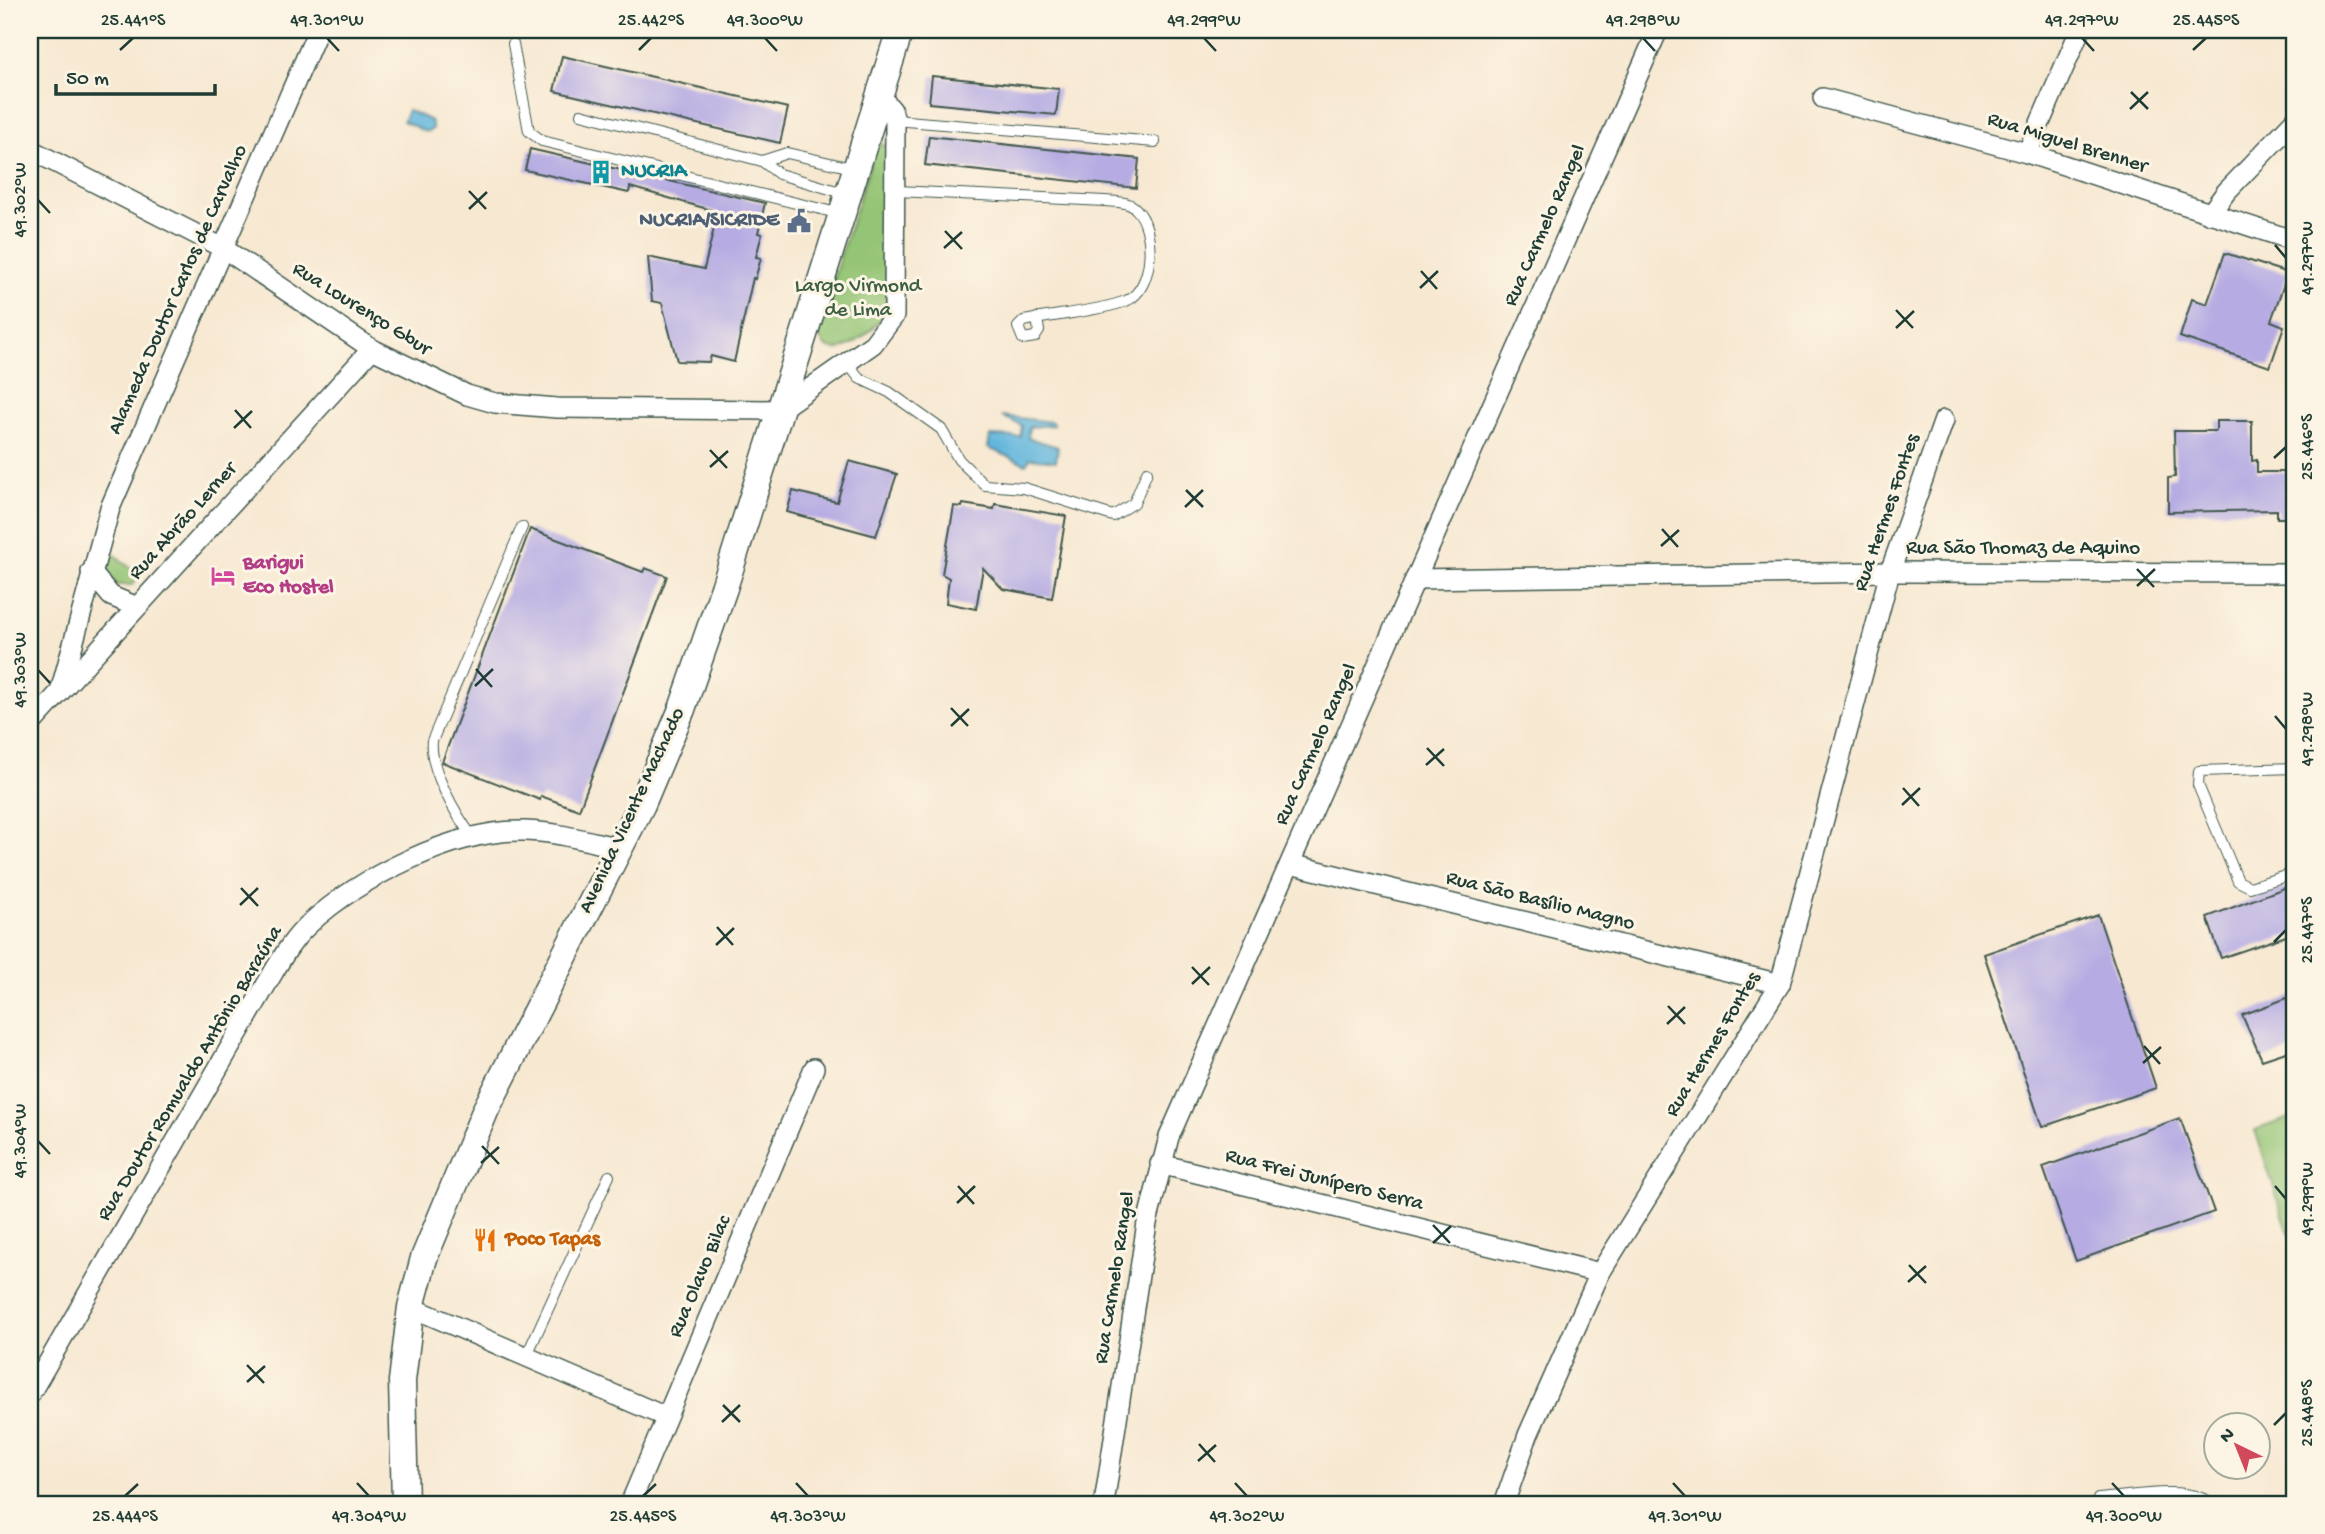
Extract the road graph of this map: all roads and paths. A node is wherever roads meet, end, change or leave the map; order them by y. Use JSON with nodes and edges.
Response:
{"nodes":[{"id":1,"x":318,"y":30,"type":"edge"},
{"id":2,"x":900,"y":30,"type":"edge"},
{"id":3,"x":1658,"y":30,"type":"edge"},
{"id":4,"x":2080,"y":30,"type":"edge"},
{"id":5,"x":513,"y":44,"type":"dead end"},
{"id":6,"x":879,"y":95,"type":"junction"},
{"id":7,"x":1823,"y":97,"type":"dead end"},
{"id":8,"x":581,"y":114,"type":"dead end"},
{"id":9,"x":895,"y":120,"type":"junction"},
{"id":10,"x":2295,"y":120,"type":"edge"},
{"id":11,"x":1154,"y":142,"type":"dead end"},
{"id":12,"x":30,"y":153,"type":"edge"},
{"id":13,"x":2027,"y":153,"type":"junction"},
{"id":14,"x":762,"y":161,"type":"junction"},
{"id":15,"x":856,"y":169,"type":"junction"},
{"id":16,"x":897,"y":191,"type":"junction"},
{"id":17,"x":845,"y":204,"type":"junction"},
{"id":18,"x":2210,"y":214,"type":"junction"},
{"id":19,"x":2295,"y":241,"type":"edge"},
{"id":20,"x":223,"y":248,"type":"junction"},
{"id":21,"x":1037,"y":318,"type":"dead end"},
{"id":22,"x":372,"y":349,"type":"junction"},
{"id":23,"x":847,"y":362,"type":"junction"},
{"id":24,"x":779,"y":410,"type":"junction"},
{"id":25,"x":1944,"y":420,"type":"dead end"},
{"id":26,"x":1147,"y":472,"type":"dead end"},
{"id":27,"x":522,"y":527,"type":"dead end"},
{"id":28,"x":91,"y":572,"type":"junction"},
{"id":29,"x":1890,"y":572,"type":"junction"},
{"id":30,"x":2295,"y":573,"type":"edge"},
{"id":31,"x":1415,"y":579,"type":"junction"},
{"id":32,"x":137,"y":607,"type":"junction"},
{"id":33,"x":60,"y":692,"type":"junction"},
{"id":34,"x":30,"y":725,"type":"edge"},
{"id":35,"x":2295,"y":768,"type":"edge"},
{"id":36,"x":473,"y":838,"type":"junction"},
{"id":37,"x":619,"y":848,"type":"junction"},
{"id":38,"x":1290,"y":863,"type":"junction"},
{"id":39,"x":2295,"y":873,"type":"edge"},
{"id":40,"x":1780,"y":984,"type":"junction"},
{"id":41,"x":814,"y":1068,"type":"dead end"},
{"id":42,"x":1160,"y":1164,"type":"junction"},
{"id":43,"x":608,"y":1176,"type":"dead end"},
{"id":44,"x":1600,"y":1273,"type":"junction"},
{"id":45,"x":411,"y":1307,"type":"junction"},
{"id":46,"x":526,"y":1357,"type":"junction"},
{"id":47,"x":30,"y":1394,"type":"edge"},
{"id":48,"x":666,"y":1417,"type":"junction"},
{"id":49,"x":2098,"y":1499,"type":"dead end"},
{"id":50,"x":405,"y":1504,"type":"edge"},
{"id":51,"x":629,"y":1504,"type":"edge"},
{"id":52,"x":1104,"y":1504,"type":"edge"},
{"id":53,"x":1504,"y":1504,"type":"edge"},
{"id":54,"x":2213,"y":1504,"type":"edge"}],
"edges":[{"from":1,"to":20,"type":"street","name":"Alameda Doutor Carlos de Carvalho"},
{"from":2,"to":6,"type":"street","name":"Avenida Vicente Machado"},
{"from":3,"to":31,"type":"street","name":"Rua Carmelo Rangel"},
{"from":4,"to":13,"type":"street"},
{"from":5,"to":17,"type":"lane"},
{"from":6,"to":9,"type":"street"},
{"from":6,"to":15,"type":"street","name":"Avenida Vicente Machado"},
{"from":7,"to":13,"type":"street","name":"Rua Miguel Brenner"},
{"from":8,"to":14,"type":"lane"},
{"from":9,"to":11,"type":"lane"},
{"from":9,"to":16,"type":"street"},
{"from":10,"to":18,"type":"street"},
{"from":12,"to":20,"type":"street","name":"Rua Lourenço Gbur"},
{"from":13,"to":18,"type":"street","name":"Rua Miguel Brenner"},
{"from":14,"to":15,"type":"lane"},
{"from":14,"to":17,"type":"lane"},
{"from":15,"to":17,"type":"street","name":"Avenida Vicente Machado"},
{"from":16,"to":21,"type":"lane"},
{"from":16,"to":23,"type":"street"},
{"from":17,"to":24,"type":"street","name":"Avenida Vicente Machado"},
{"from":18,"to":19,"type":"street","name":"Rua Miguel Brenner"},
{"from":20,"to":22,"type":"street","name":"Rua Lourenço Gbur"},
{"from":20,"to":28,"type":"street","name":"Alameda Doutor Carlos de Carvalho"},
{"from":22,"to":24,"type":"street","name":"Rua Lourenço Gbur"},
{"from":22,"to":32,"type":"street","name":"Rua Abrão Lerner"},
{"from":23,"to":24,"type":"street"},
{"from":23,"to":26,"type":"lane"},
{"from":24,"to":37,"type":"street","name":"Avenida Vicente Machado"},
{"from":25,"to":29,"type":"street","name":"Rua Hermes Fontes"},
{"from":27,"to":36,"type":"lane"},
{"from":28,"to":32,"type":"street"},
{"from":28,"to":33,"type":"street","name":"Alameda Doutor Carlos de Carvalho"},
{"from":29,"to":30,"type":"street","name":"Rua São Thomaz de Aquino"},
{"from":29,"to":31,"type":"street","name":"Rua São Thomaz de Aquino"},
{"from":29,"to":40,"type":"street","name":"Rua Hermes Fontes"},
{"from":31,"to":38,"type":"street","name":"Rua Carmelo Rangel"},
{"from":32,"to":33,"type":"street","name":"Rua Abrão Lerner"},
{"from":33,"to":34,"type":"street","name":"Rua Abrão Lerner"},
{"from":35,"to":39,"type":"lane"},
{"from":36,"to":37,"type":"street","name":"Rua Doutor Romualdo Antônio Baraúna"},
{"from":36,"to":47,"type":"street","name":"Rua Doutor Romualdo Antônio Baraúna"},
{"from":37,"to":45,"type":"street","name":"Avenida Vicente Machado"},
{"from":38,"to":40,"type":"street","name":"Rua São Basílio Magno"},
{"from":38,"to":42,"type":"street","name":"Rua Carmelo Rangel"},
{"from":40,"to":44,"type":"street","name":"Rua Hermes Fontes"},
{"from":41,"to":48,"type":"street","name":"Rua Olavo Bilac"},
{"from":42,"to":44,"type":"street","name":"Rua Frei Junípero Serra"},
{"from":42,"to":52,"type":"street","name":"Rua Carmelo Rangel"},
{"from":43,"to":46,"type":"lane"},
{"from":44,"to":53,"type":"street","name":"Rua Hermes Fontes"},
{"from":45,"to":46,"type":"street"},
{"from":45,"to":50,"type":"street","name":"Avenida Vicente Machado"},
{"from":46,"to":48,"type":"street"},
{"from":48,"to":51,"type":"street","name":"Rua Olavo Bilac"},
{"from":49,"to":54,"type":"lane"}]}
